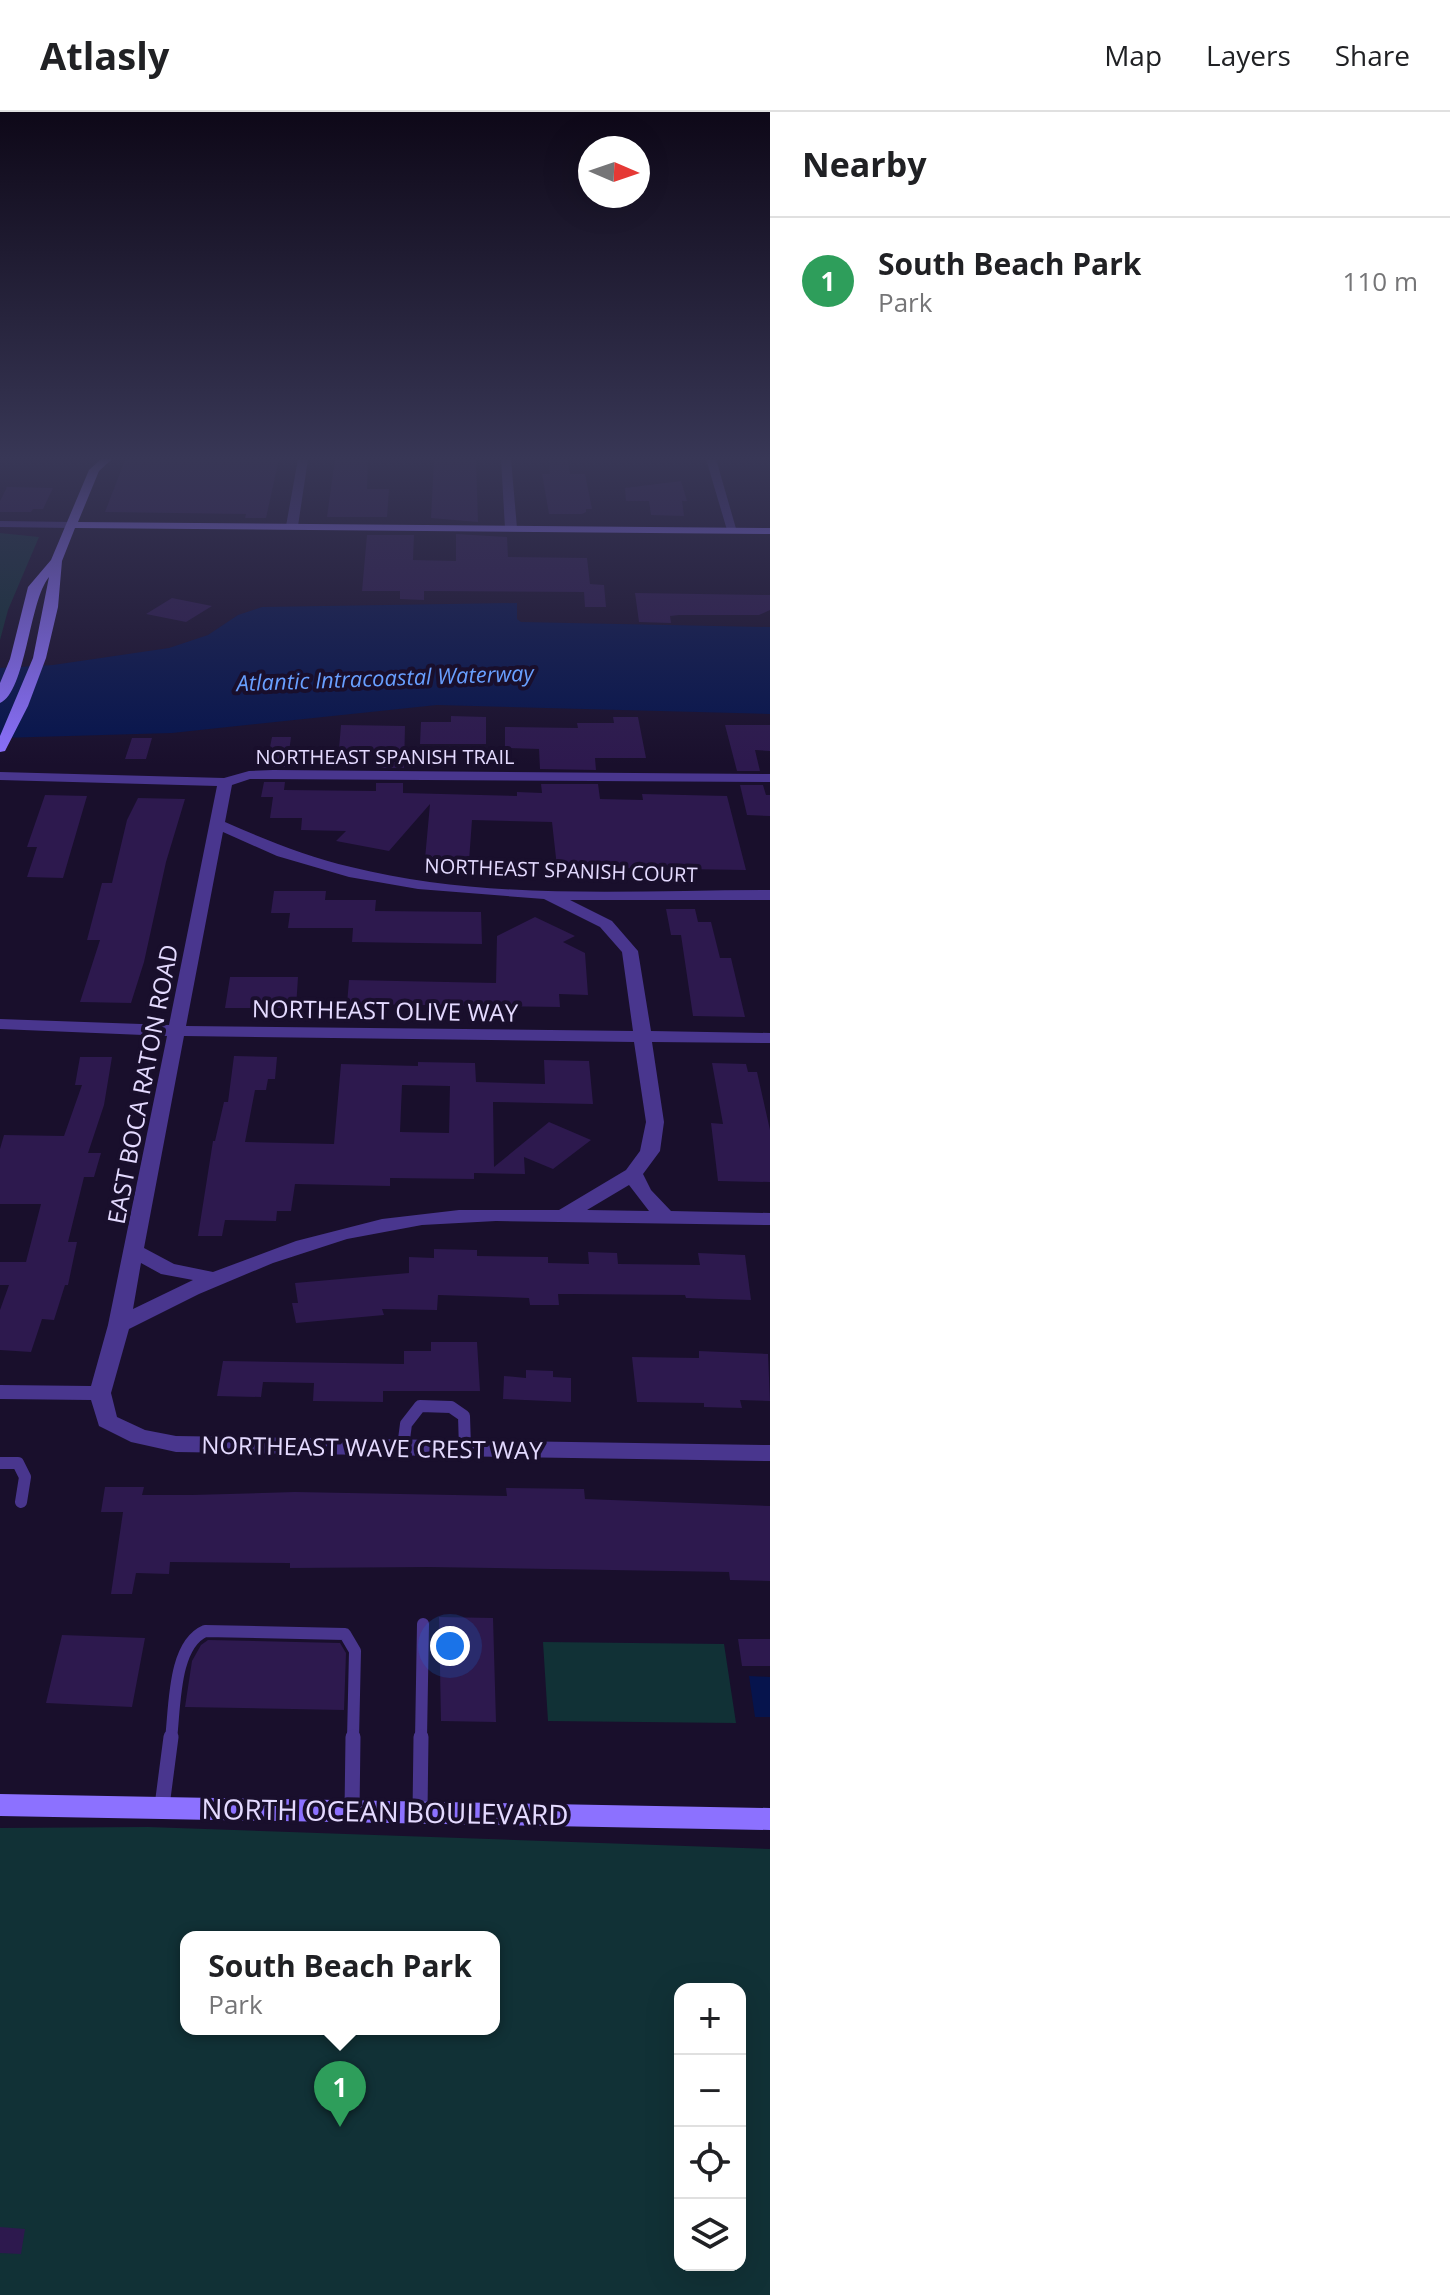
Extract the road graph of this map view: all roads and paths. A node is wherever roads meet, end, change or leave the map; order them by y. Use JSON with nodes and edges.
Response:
{"nodes":[{"id":1,"x":56,"y":561,"type":"joint"},
{"id":2,"x":0,"y":699,"type":"edge"},
{"id":3,"x":0,"y":748,"type":"edge"},
{"id":4,"x":0,"y":776,"type":"edge"},
{"id":5,"x":770,"y":778,"type":"edge"},
{"id":6,"x":225,"y":782,"type":"junction"},
{"id":7,"x":217,"y":824,"type":"junction"},
{"id":8,"x":545,"y":892,"type":"junction"},
{"id":9,"x":770,"y":895,"type":"edge"},
{"id":10,"x":0,"y":1024,"type":"edge"},
{"id":11,"x":177,"y":1031,"type":"junction"},
{"id":12,"x":643,"y":1037,"type":"junction"},
{"id":13,"x":770,"y":1038,"type":"edge"},
{"id":14,"x":633,"y":1174,"type":"junction"},
{"id":15,"x":563,"y":1216,"type":"junction"},
{"id":16,"x":665,"y":1217,"type":"junction"},
{"id":17,"x":770,"y":1219,"type":"edge"},
{"id":18,"x":134,"y":1251,"type":"junction"},
{"id":19,"x":213,"y":1278,"type":"junction"},
{"id":20,"x":119,"y":1325,"type":"junction"},
{"id":21,"x":0,"y":1392,"type":"edge"},
{"id":22,"x":100,"y":1393,"type":"junction"},
{"id":23,"x":403,"y":1447,"type":"junction"},
{"id":24,"x":465,"y":1448,"type":"junction"},
{"id":25,"x":770,"y":1453,"type":"edge"},
{"id":26,"x":0,"y":1463,"type":"edge"},
{"id":27,"x":21,"y":1502,"type":"dead end"},
{"id":28,"x":423,"y":1624,"type":"dead end"},
{"id":29,"x":0,"y":1805,"type":"edge"},
{"id":30,"x":162,"y":1806,"type":"junction"},
{"id":31,"x":352,"y":1811,"type":"junction"},
{"id":32,"x":420,"y":1812,"type":"junction"},
{"id":33,"x":770,"y":1819,"type":"edge"}],
"edges":[{"from":1,"to":2,"type":"main road"},
{"from":1,"to":3,"type":"main road"},
{"from":4,"to":6,"type":"street","name":"NORTHEAST SPANISH TRAIL"},
{"from":5,"to":6,"type":"street","name":"NORTHEAST SPANISH TRAIL"},
{"from":6,"to":7,"type":"street","name":"EAST BOCA RATON ROAD"},
{"from":7,"to":8,"type":"street","name":"NORTHEAST SPANISH COURT"},
{"from":7,"to":11,"type":"street","name":"EAST BOCA RATON ROAD"},
{"from":8,"to":9,"type":"street","name":"NORTHEAST SPANISH COURT"},
{"from":8,"to":12,"type":"street"},
{"from":10,"to":11,"type":"street","name":"NORTHEAST OLIVE WAY"},
{"from":11,"to":12,"type":"street","name":"NORTHEAST OLIVE WAY"},
{"from":11,"to":18,"type":"street","name":"EAST BOCA RATON ROAD"},
{"from":12,"to":13,"type":"street","name":"NORTHEAST OLIVE WAY"},
{"from":12,"to":14,"type":"street"},
{"from":14,"to":15,"type":"street"},
{"from":14,"to":16,"type":"street"},
{"from":15,"to":16,"type":"street"},
{"from":15,"to":19,"type":"street"},
{"from":16,"to":17,"type":"street"},
{"from":18,"to":19,"type":"street"},
{"from":18,"to":20,"type":"street","name":"EAST BOCA RATON ROAD"},
{"from":19,"to":20,"type":"street"},
{"from":20,"to":22,"type":"street","name":"EAST BOCA RATON ROAD"},
{"from":21,"to":22,"type":"street"},
{"from":22,"to":23,"type":"street","name":"NORTHEAST WAVE CREST WAY"},
{"from":23,"to":24,"type":"street","name":"NORTHEAST WAVE CREST WAY"},
{"from":23,"to":24,"type":"lane"},
{"from":24,"to":25,"type":"street","name":"NORTHEAST WAVE CREST WAY"},
{"from":26,"to":27,"type":"lane"},
{"from":28,"to":32,"type":"lane"},
{"from":29,"to":30,"type":"main road","name":"NORTH OCEAN BOULEVARD"},
{"from":30,"to":31,"type":"main road","name":"NORTH OCEAN BOULEVARD"},
{"from":30,"to":31,"type":"lane"},
{"from":31,"to":32,"type":"main road","name":"NORTH OCEAN BOULEVARD"},
{"from":32,"to":33,"type":"main road","name":"NORTH OCEAN BOULEVARD"}]}
